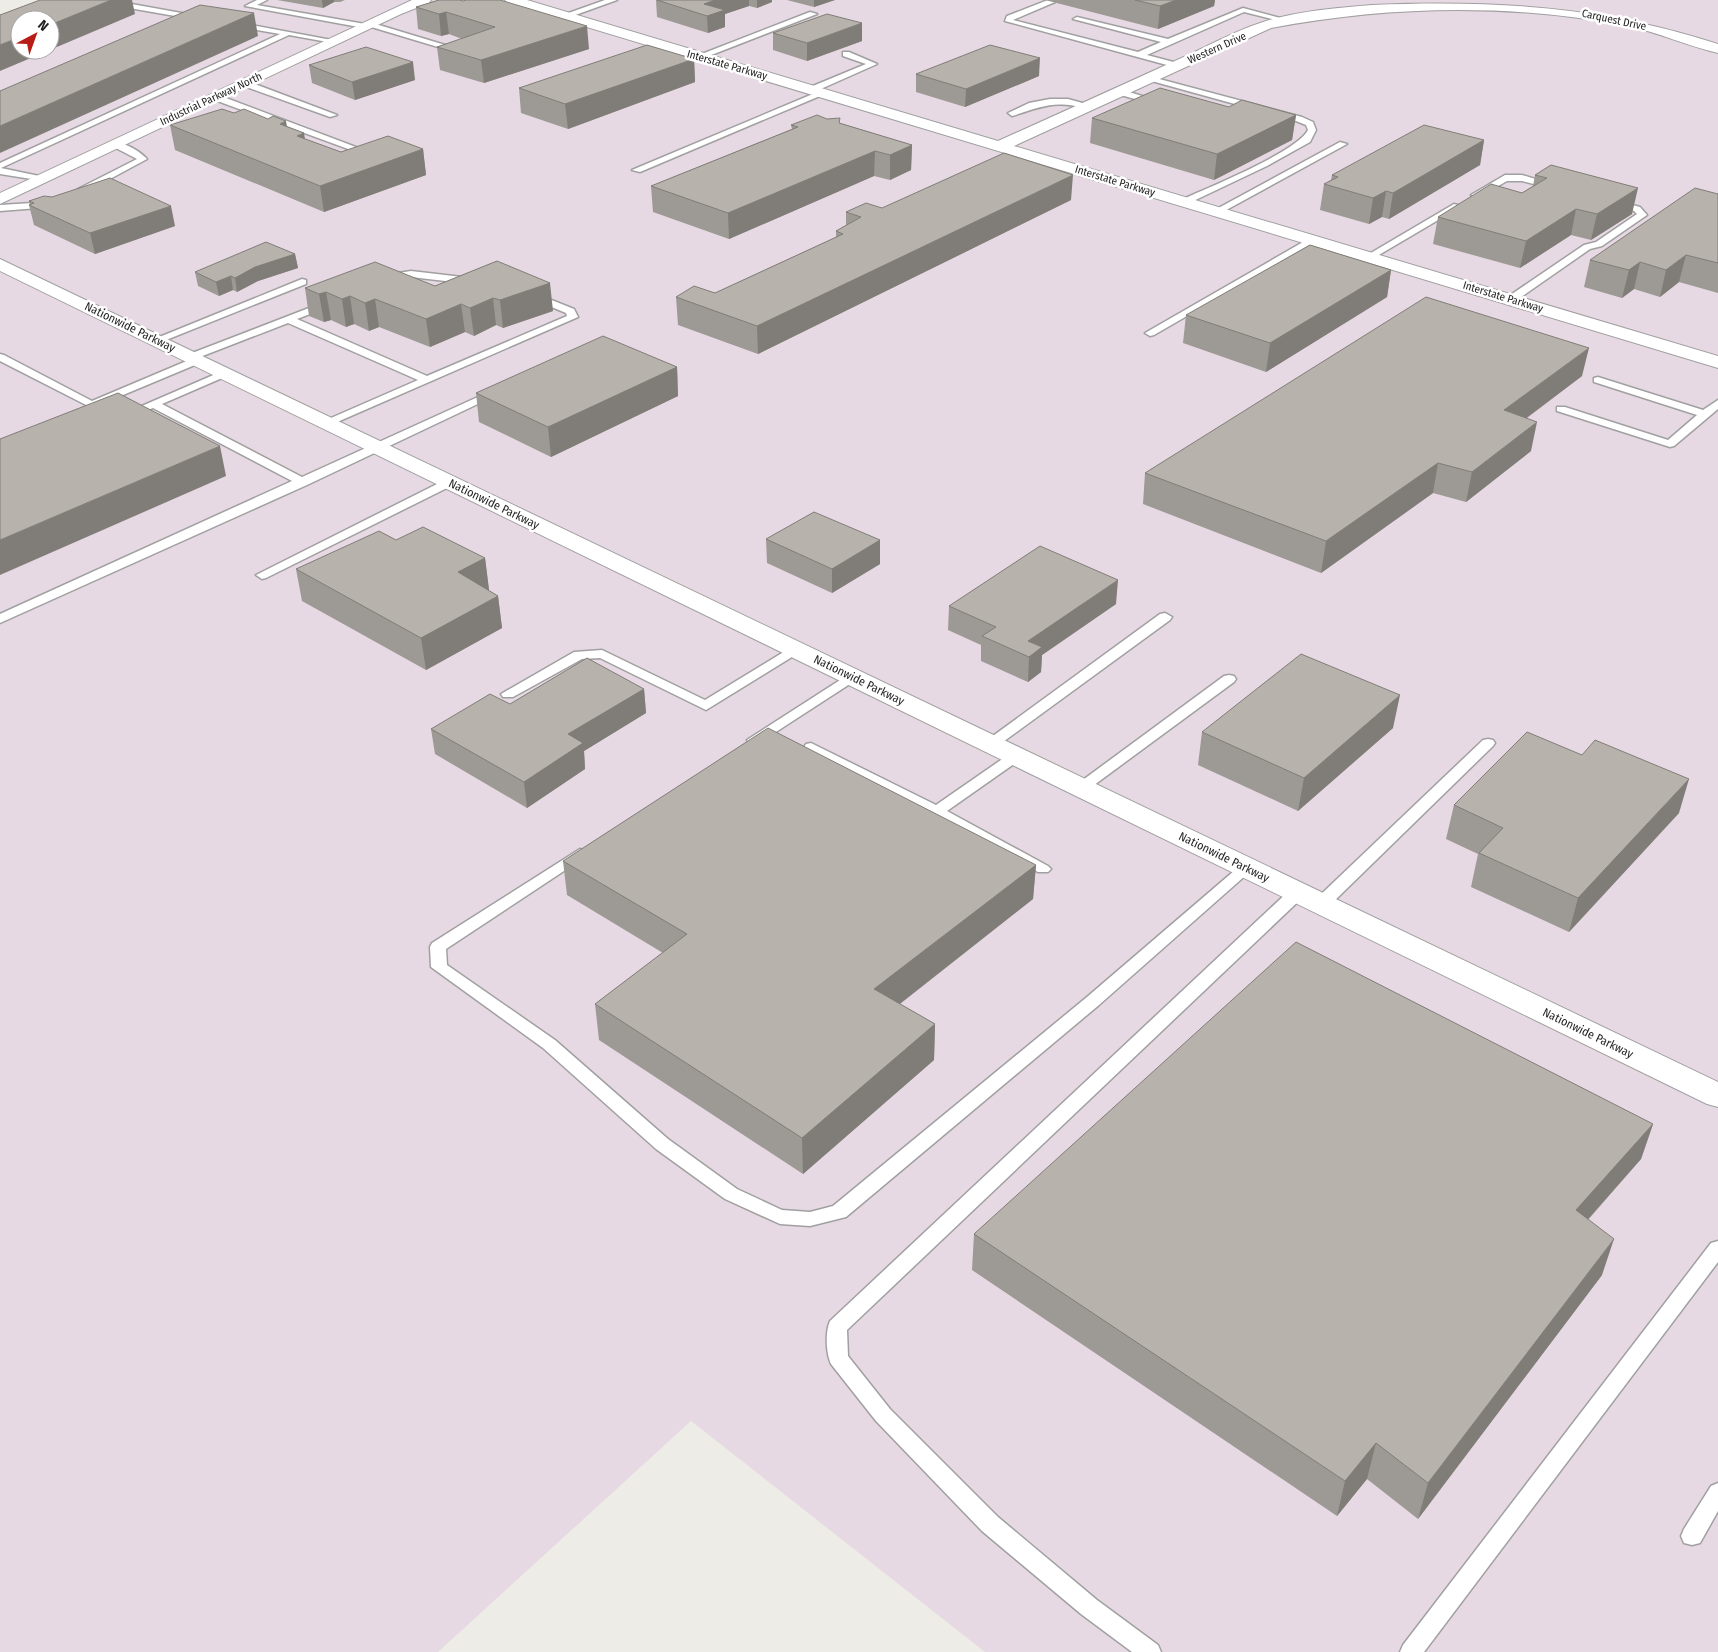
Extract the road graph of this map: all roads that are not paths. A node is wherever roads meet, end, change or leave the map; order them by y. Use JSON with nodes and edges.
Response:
{"nodes":[{"id":1,"x":263,"y":0,"type":"edge"},
{"id":2,"x":424,"y":0,"type":"edge"},
{"id":3,"x":512,"y":0,"type":"edge"},
{"id":4,"x":613,"y":0,"type":"edge"},
{"id":5,"x":1448,"y":0,"type":"edge"},
{"id":6,"x":108,"y":2,"type":"edge"},
{"id":7,"x":1051,"y":2,"type":"dead end"},
{"id":8,"x":813,"y":14,"type":"dead end"},
{"id":9,"x":182,"y":15,"type":"junction"},
{"id":10,"x":564,"y":16,"type":"junction"},
{"id":11,"x":1077,"y":19,"type":"dead end"},
{"id":12,"x":210,"y":20,"type":"edge"},
{"id":13,"x":1284,"y":20,"type":"junction"},
{"id":14,"x":164,"y":23,"type":"edge"},
{"id":15,"x":228,"y":23,"type":"edge"},
{"id":16,"x":366,"y":25,"type":"junction"},
{"id":17,"x":288,"y":33,"type":"junction"},
{"id":18,"x":332,"y":41,"type":"junction"},
{"id":19,"x":1169,"y":42,"type":"junction"},
{"id":20,"x":1718,"y":49,"type":"edge"},
{"id":21,"x":461,"y":52,"type":"edge"},
{"id":22,"x":846,"y":54,"type":"dead end"},
{"id":23,"x":1139,"y":55,"type":"junction"},
{"id":24,"x":698,"y":57,"type":"junction"},
{"id":25,"x":1178,"y":66,"type":"junction"},
{"id":26,"x":1150,"y":78,"type":"junction"},
{"id":27,"x":244,"y":83,"type":"junction"},
{"id":28,"x":817,"y":91,"type":"junction"},
{"id":29,"x":1120,"y":92,"type":"junction"},
{"id":30,"x":215,"y":97,"type":"junction"},
{"id":31,"x":1166,"y":104,"type":"edge"},
{"id":32,"x":1089,"y":106,"type":"junction"},
{"id":33,"x":1259,"y":108,"type":"junction"},
{"id":34,"x":1012,"y":112,"type":"dead end"},
{"id":35,"x":333,"y":115,"type":"dead end"},
{"id":36,"x":1243,"y":115,"type":"edge"},
{"id":37,"x":115,"y":144,"type":"junction"},
{"id":38,"x":1343,"y":144,"type":"dead end"},
{"id":39,"x":1000,"y":146,"type":"junction"},
{"id":40,"x":1025,"y":154,"type":"junction"},
{"id":41,"x":374,"y":156,"type":"edge"},
{"id":42,"x":1006,"y":162,"type":"edge"},
{"id":43,"x":0,"y":166,"type":"edge"},
{"id":44,"x":637,"y":170,"type":"dead end"},
{"id":45,"x":0,"y":171,"type":"edge"},
{"id":46,"x":41,"y":180,"type":"junction"},
{"id":47,"x":1560,"y":188,"type":"edge"},
{"id":48,"x":1,"y":200,"type":"edge"},
{"id":49,"x":1608,"y":201,"type":"edge"},
{"id":50,"x":1184,"y":202,"type":"junction"},
{"id":51,"x":1216,"y":212,"type":"junction"},
{"id":52,"x":1313,"y":240,"type":"junction"},
{"id":53,"x":1369,"y":257,"type":"junction"},
{"id":54,"x":0,"y":264,"type":"edge"},
{"id":55,"x":302,"y":282,"type":"dead end"},
{"id":56,"x":482,"y":282,"type":"edge"},
{"id":57,"x":376,"y":285,"type":"edge"},
{"id":58,"x":524,"y":292,"type":"edge"},
{"id":59,"x":341,"y":299,"type":"edge"},
{"id":60,"x":1510,"y":300,"type":"junction"},
{"id":61,"x":288,"y":319,"type":"junction"},
{"id":62,"x":1150,"y":333,"type":"dead end"},
{"id":63,"x":157,"y":340,"type":"junction"},
{"id":64,"x":0,"y":357,"type":"edge"},
{"id":65,"x":195,"y":359,"type":"junction"},
{"id":66,"x":1718,"y":362,"type":"edge"},
{"id":67,"x":225,"y":373,"type":"junction"},
{"id":68,"x":426,"y":380,"type":"junction"},
{"id":69,"x":1598,"y":380,"type":"dead end"},
{"id":70,"x":502,"y":390,"type":"edge"},
{"id":71,"x":1718,"y":403,"type":"edge"},
{"id":72,"x":154,"y":404,"type":"junction"},
{"id":73,"x":92,"y":405,"type":"junction"},
{"id":74,"x":1561,"y":409,"type":"dead end"},
{"id":75,"x":74,"y":412,"type":"edge"},
{"id":76,"x":1705,"y":414,"type":"junction"},
{"id":77,"x":118,"y":418,"type":"edge"},
{"id":78,"x":328,"y":423,"type":"junction"},
{"id":79,"x":376,"y":446,"type":"junction"},
{"id":80,"x":303,"y":482,"type":"junction"},
{"id":81,"x":449,"y":482,"type":"junction"},
{"id":82,"x":262,"y":575,"type":"dead end"},
{"id":83,"x":1165,"y":617,"type":"dead end"},
{"id":84,"x":0,"y":619,"type":"edge"},
{"id":85,"x":795,"y":649,"type":"junction"},
{"id":86,"x":851,"y":677,"type":"junction"},
{"id":87,"x":1229,"y":679,"type":"dead end"},
{"id":88,"x":508,"y":694,"type":"dead end"},
{"id":89,"x":1488,"y":743,"type":"dead end"},
{"id":90,"x":990,"y":744,"type":"junction"},
{"id":91,"x":744,"y":747,"type":"edge"},
{"id":92,"x":811,"y":747,"type":"dead end"},
{"id":93,"x":1016,"y":756,"type":"junction"},
{"id":94,"x":1081,"y":788,"type":"junction"},
{"id":95,"x":937,"y":811,"type":"junction"},
{"id":96,"x":595,"y":844,"type":"edge"},
{"id":97,"x":1246,"y":868,"type":"junction"},
{"id":98,"x":1043,"y":869,"type":"dead end"},
{"id":99,"x":1297,"y":893,"type":"junction"},
{"id":100,"x":1321,"y":904,"type":"junction"},
{"id":101,"x":1718,"y":1096,"type":"edge"},
{"id":102,"x":1718,"y":1248,"type":"edge"},
{"id":103,"x":1718,"y":1492,"type":"edge"},
{"id":104,"x":1692,"y":1536,"type":"dead end"},
{"id":105,"x":1150,"y":1652,"type":"edge"},
{"id":106,"x":1411,"y":1652,"type":"edge"}],
"edges":[{"from":1,"to":16,"type":"lane"},
{"from":2,"to":16,"type":"street","name":"Industrial Parkway North"},
{"from":3,"to":10,"type":"street","name":"Interstate Parkway"},
{"from":4,"to":10,"type":"lane"},
{"from":5,"to":13,"type":"street","name":"Western Drive"},
{"from":5,"to":20,"type":"street","name":"Carquest Drive"},
{"from":6,"to":9,"type":"lane"},
{"from":7,"to":23,"type":"lane"},
{"from":8,"to":24,"type":"lane"},
{"from":9,"to":12,"type":"lane"},
{"from":9,"to":14,"type":"lane"},
{"from":10,"to":24,"type":"street","name":"Interstate Parkway"},
{"from":11,"to":19,"type":"lane"},
{"from":13,"to":19,"type":"lane"},
{"from":13,"to":25,"type":"street","name":"Western Drive"},
{"from":15,"to":17,"type":"lane"},
{"from":16,"to":18,"type":"street","name":"Industrial Parkway North"},
{"from":16,"to":21,"type":"lane"},
{"from":17,"to":18,"type":"lane"},
{"from":17,"to":43,"type":"lane"},
{"from":18,"to":27,"type":"street","name":"Industrial Parkway North"},
{"from":19,"to":23,"type":"lane"},
{"from":22,"to":28,"type":"lane"},
{"from":23,"to":25,"type":"lane"},
{"from":24,"to":28,"type":"street","name":"Interstate Parkway"},
{"from":25,"to":26,"type":"street","name":"Western Drive"},
{"from":26,"to":29,"type":"street","name":"Western Drive"},
{"from":26,"to":33,"type":"lane"},
{"from":27,"to":30,"type":"street","name":"Industrial Parkway North"},
{"from":27,"to":35,"type":"lane"},
{"from":28,"to":39,"type":"street","name":"Interstate Parkway"},
{"from":28,"to":44,"type":"lane"},
{"from":29,"to":31,"type":"lane"},
{"from":29,"to":32,"type":"street","name":"Western Drive"},
{"from":30,"to":37,"type":"street","name":"Industrial Parkway North"},
{"from":30,"to":41,"type":"lane"},
{"from":32,"to":34,"type":"lane"},
{"from":32,"to":39,"type":"street","name":"Western Drive"},
{"from":33,"to":36,"type":"lane"},
{"from":33,"to":50,"type":"lane"},
{"from":37,"to":46,"type":"street","name":"Industrial Parkway North"},
{"from":37,"to":48,"type":"lane"},
{"from":38,"to":51,"type":"lane"},
{"from":39,"to":40,"type":"street","name":"Interstate Parkway"},
{"from":40,"to":42,"type":"lane"},
{"from":40,"to":50,"type":"street","name":"Interstate Parkway"},
{"from":45,"to":46,"type":"lane"},
{"from":46,"to":48,"type":"street","name":"Industrial Parkway North"},
{"from":47,"to":53,"type":"lane"},
{"from":49,"to":60,"type":"lane"},
{"from":50,"to":51,"type":"street","name":"Interstate Parkway"},
{"from":51,"to":52,"type":"street","name":"Interstate Parkway"},
{"from":52,"to":53,"type":"street","name":"Interstate Parkway"},
{"from":52,"to":62,"type":"lane"},
{"from":53,"to":60,"type":"street","name":"Interstate Parkway"},
{"from":54,"to":63,"type":"street","name":"Nationwide Parkway"},
{"from":55,"to":63,"type":"lane"},
{"from":56,"to":57,"type":"lane"},
{"from":58,"to":68,"type":"lane"},
{"from":59,"to":61,"type":"lane"},
{"from":60,"to":66,"type":"street","name":"Interstate Parkway"},
{"from":61,"to":65,"type":"lane"},
{"from":61,"to":68,"type":"lane"},
{"from":63,"to":65,"type":"street","name":"Nationwide Parkway"},
{"from":64,"to":73,"type":"lane"},
{"from":65,"to":67,"type":"street","name":"Nationwide Parkway"},
{"from":65,"to":73,"type":"lane"},
{"from":67,"to":72,"type":"lane"},
{"from":67,"to":78,"type":"street","name":"Nationwide Parkway"},
{"from":68,"to":78,"type":"lane"},
{"from":69,"to":76,"type":"lane"},
{"from":70,"to":79,"type":"lane"},
{"from":71,"to":76,"type":"lane"},
{"from":72,"to":77,"type":"lane"},
{"from":72,"to":80,"type":"lane"},
{"from":73,"to":75,"type":"lane"},
{"from":74,"to":76,"type":"lane"},
{"from":78,"to":79,"type":"street","name":"Nationwide Parkway"},
{"from":79,"to":80,"type":"lane"},
{"from":79,"to":81,"type":"street","name":"Nationwide Parkway"},
{"from":80,"to":84,"type":"lane"},
{"from":81,"to":82,"type":"lane"},
{"from":81,"to":85,"type":"street","name":"Nationwide Parkway"},
{"from":83,"to":90,"type":"lane"},
{"from":85,"to":86,"type":"street","name":"Nationwide Parkway"},
{"from":85,"to":88,"type":"lane"},
{"from":86,"to":90,"type":"street","name":"Nationwide Parkway"},
{"from":86,"to":91,"type":"lane"},
{"from":87,"to":94,"type":"lane"},
{"from":89,"to":100,"type":"lane"},
{"from":90,"to":93,"type":"street","name":"Nationwide Parkway"},
{"from":92,"to":95,"type":"lane"},
{"from":93,"to":94,"type":"street","name":"Nationwide Parkway"},
{"from":93,"to":95,"type":"lane"},
{"from":94,"to":97,"type":"street","name":"Nationwide Parkway"},
{"from":95,"to":98,"type":"lane"},
{"from":96,"to":97,"type":"lane"},
{"from":97,"to":99,"type":"street","name":"Nationwide Parkway"},
{"from":99,"to":100,"type":"street","name":"Nationwide Parkway"},
{"from":99,"to":105,"type":"lane"},
{"from":100,"to":101,"type":"street","name":"Nationwide Parkway"},
{"from":102,"to":106,"type":"lane"},
{"from":103,"to":104,"type":"lane"}]}
